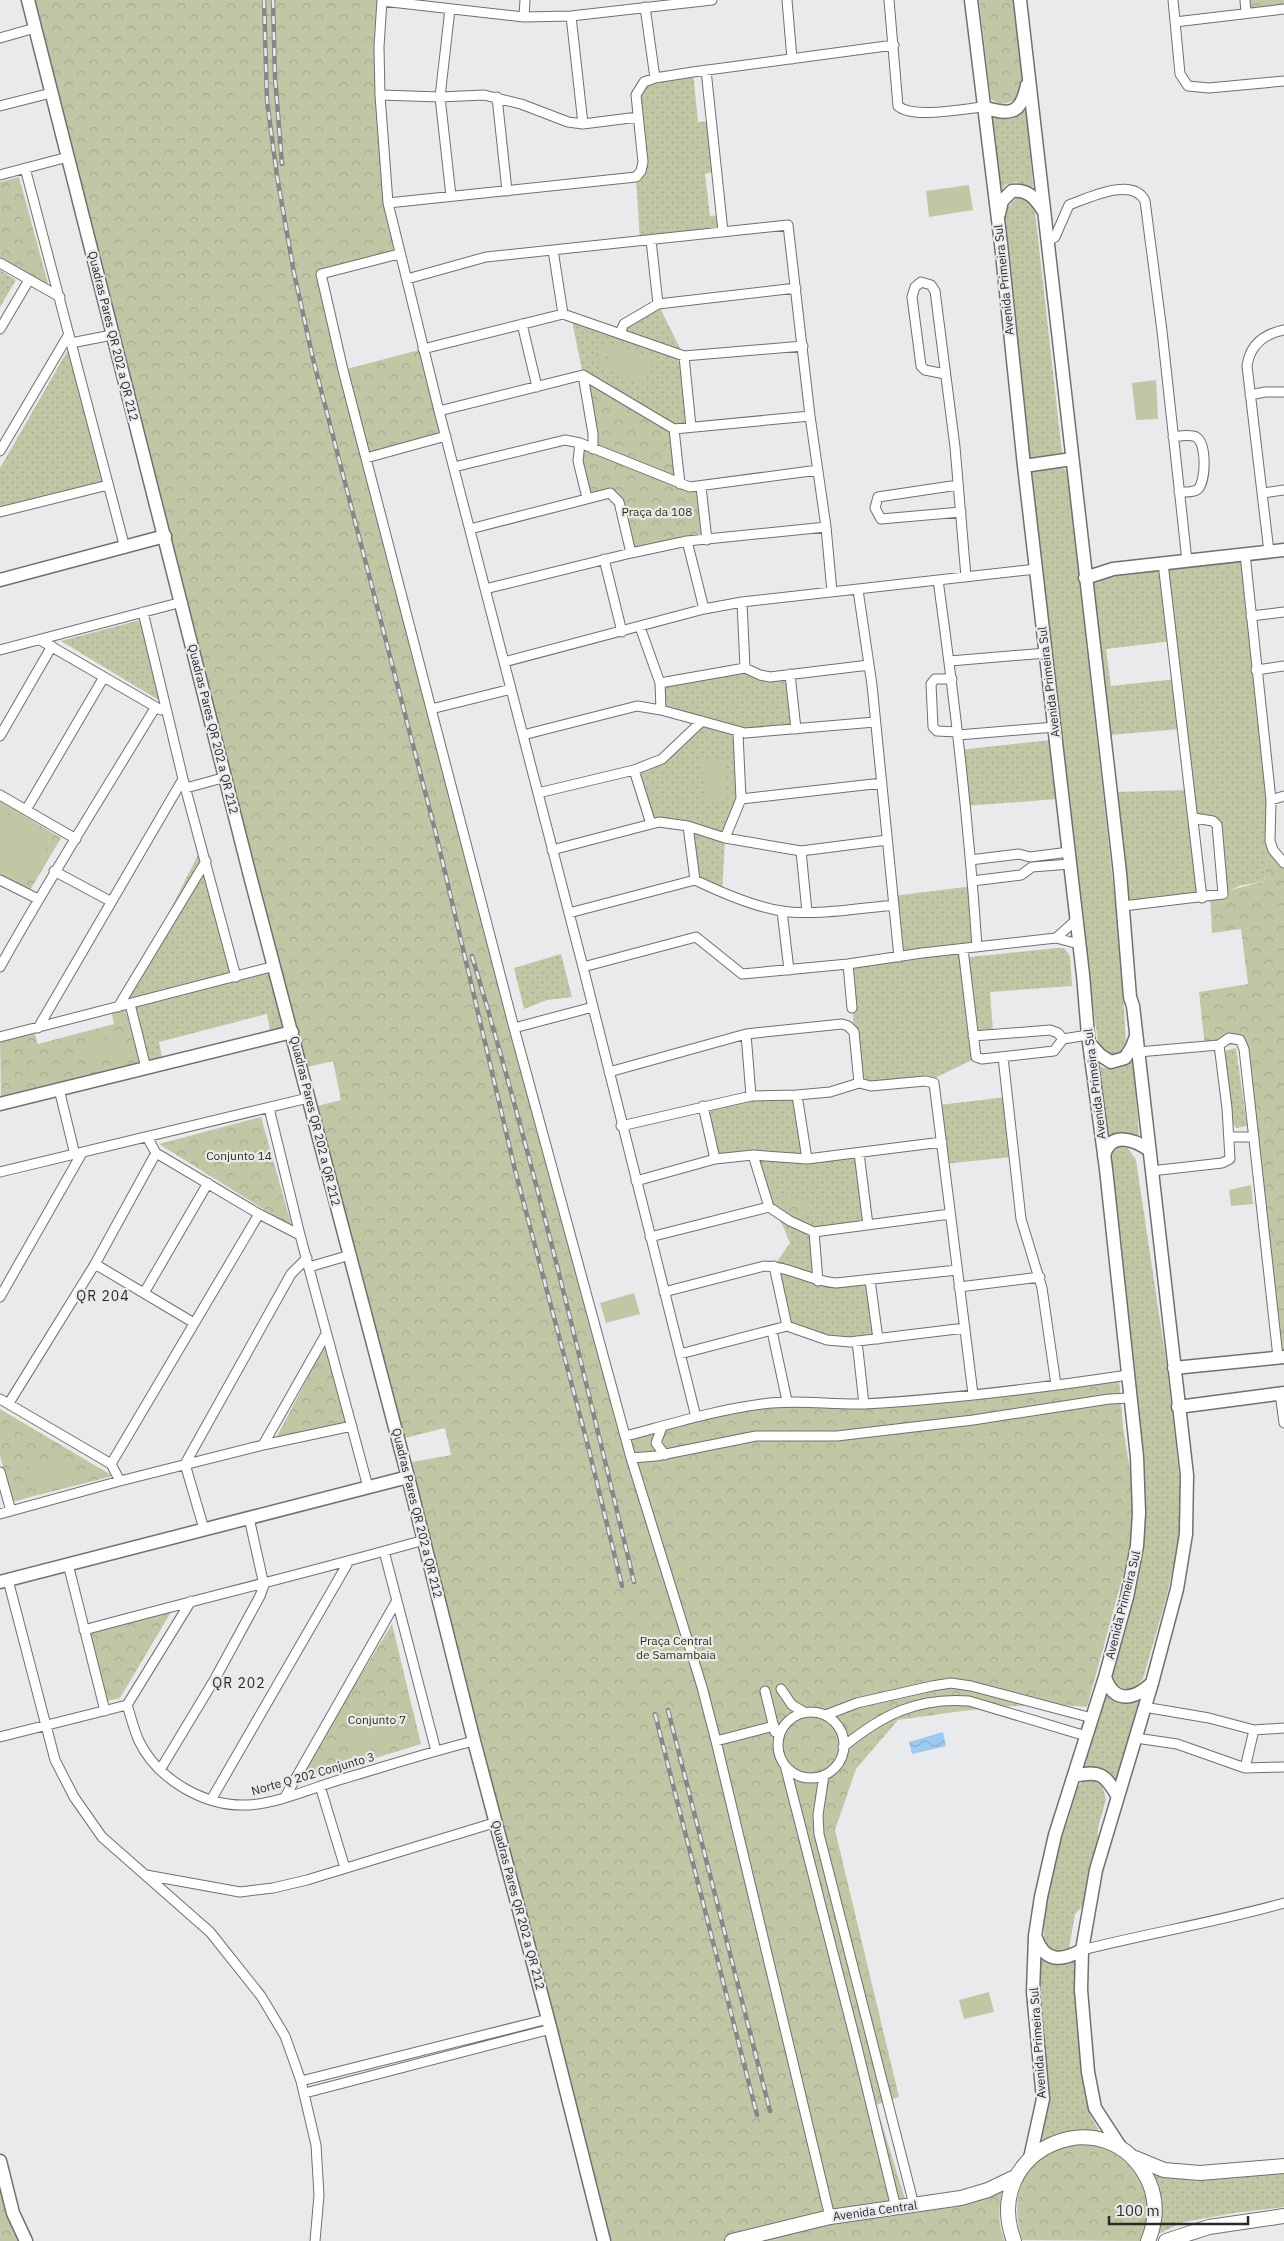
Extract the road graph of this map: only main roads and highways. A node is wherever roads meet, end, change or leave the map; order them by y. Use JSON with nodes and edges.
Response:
{"nodes":[{"id":1,"x":28,"y":0,"type":"edge"},
{"id":2,"x":971,"y":0,"type":"edge"},
{"id":3,"x":1020,"y":0,"type":"edge"},
{"id":4,"x":1029,"y":78,"type":"junction"},
{"id":5,"x":982,"y":107,"type":"junction"},
{"id":6,"x":1044,"y":212,"type":"junction"},
{"id":7,"x":998,"y":222,"type":"junction"},
{"id":8,"x":1072,"y":459,"type":"junction"},
{"id":9,"x":1024,"y":466,"type":"junction"},
{"id":10,"x":165,"y":536,"type":"junction"},
{"id":11,"x":1284,"y":550,"type":"edge"},
{"id":12,"x":1085,"y":572,"type":"junction"},
{"id":13,"x":0,"y":580,"type":"edge"},
{"id":14,"x":292,"y":1032,"type":"junction"},
{"id":15,"x":1136,"y":1036,"type":"junction"},
{"id":16,"x":1089,"y":1039,"type":"junction"},
{"id":17,"x":0,"y":1104,"type":"edge"},
{"id":18,"x":1148,"y":1150,"type":"junction"},
{"id":19,"x":1104,"y":1156,"type":"junction"},
{"id":20,"x":1281,"y":1357,"type":"edge"},
{"id":21,"x":1174,"y":1368,"type":"junction"},
{"id":22,"x":1282,"y":1393,"type":"edge"},
{"id":23,"x":1178,"y":1407,"type":"junction"},
{"id":24,"x":408,"y":1477,"type":"junction"},
{"id":25,"x":4,"y":1581,"type":"edge"},
{"id":26,"x":1105,"y":1677,"type":"junction"},
{"id":27,"x":1152,"y":1683,"type":"junction"},
{"id":28,"x":1074,"y":1776,"type":"junction"},
{"id":29,"x":1118,"y":1797,"type":"junction"},
{"id":30,"x":1035,"y":1936,"type":"junction"},
{"id":31,"x":1082,"y":1950,"type":"junction"},
{"id":32,"x":1121,"y":2148,"type":"junction"},
{"id":33,"x":1030,"y":2158,"type":"junction"},
{"id":34,"x":1133,"y":2158,"type":"junction"},
{"id":35,"x":0,"y":2161,"type":"edge"},
{"id":36,"x":1284,"y":2166,"type":"edge"},
{"id":37,"x":1015,"y":2177,"type":"junction"},
{"id":38,"x":1284,"y":2216,"type":"edge"},
{"id":39,"x":26,"y":2241,"type":"edge"},
{"id":40,"x":604,"y":2241,"type":"edge"},
{"id":41,"x":732,"y":2241,"type":"edge"},
{"id":42,"x":1014,"y":2241,"type":"edge"},
{"id":43,"x":1148,"y":2241,"type":"edge"},
{"id":44,"x":1166,"y":2241,"type":"edge"}],
"edges":[{"from":1,"to":10,"type":"main road","name":"Quadras Pares QR 202 a QR 212"},
{"from":2,"to":5,"type":"main road","name":"Avenida Primeira Sul"},
{"from":3,"to":4,"type":"main road"},
{"from":4,"to":5,"type":"main road"},
{"from":4,"to":6,"type":"main road"},
{"from":5,"to":7,"type":"main road","name":"Avenida Primeira Sul"},
{"from":6,"to":7,"type":"main road"},
{"from":6,"to":8,"type":"main road"},
{"from":7,"to":9,"type":"main road","name":"Avenida Primeira Sul"},
{"from":8,"to":9,"type":"main road"},
{"from":8,"to":12,"type":"main road"},
{"from":9,"to":16,"type":"main road","name":"Avenida Primeira Sul"},
{"from":10,"to":13,"type":"main road"},
{"from":10,"to":14,"type":"main road","name":"Quadras Pares QR 202 a QR 212"},
{"from":11,"to":12,"type":"main road"},
{"from":12,"to":15,"type":"main road"},
{"from":14,"to":17,"type":"main road"},
{"from":14,"to":24,"type":"main road","name":"Quadras Pares QR 202 a QR 212"},
{"from":15,"to":16,"type":"main road"},
{"from":15,"to":18,"type":"main road"},
{"from":16,"to":19,"type":"main road","name":"Avenida Primeira Sul"},
{"from":18,"to":19,"type":"main road"},
{"from":18,"to":21,"type":"main road"},
{"from":19,"to":26,"type":"main road","name":"Avenida Primeira Sul"},
{"from":20,"to":21,"type":"main road"},
{"from":21,"to":23,"type":"main road"},
{"from":22,"to":23,"type":"main road"},
{"from":23,"to":27,"type":"main road"},
{"from":24,"to":25,"type":"main road"},
{"from":24,"to":40,"type":"main road","name":"Quadras Pares QR 202 a QR 212"},
{"from":26,"to":27,"type":"main road"},
{"from":26,"to":28,"type":"main road","name":"Avenida Primeira Sul"},
{"from":27,"to":29,"type":"main road"},
{"from":28,"to":29,"type":"main road"},
{"from":28,"to":30,"type":"main road","name":"Avenida Primeira Sul"},
{"from":29,"to":31,"type":"main road"},
{"from":30,"to":31,"type":"main road"},
{"from":30,"to":33,"type":"main road","name":"Avenida Primeira Sul"},
{"from":31,"to":32,"type":"main road"},
{"from":32,"to":33,"type":"main road"},
{"from":32,"to":34,"type":"main road"},
{"from":33,"to":37,"type":"main road"},
{"from":34,"to":36,"type":"main road"},
{"from":34,"to":43,"type":"main road"},
{"from":35,"to":39,"type":"main road"},
{"from":37,"to":41,"type":"main road","name":"Avenida Central"},
{"from":37,"to":42,"type":"main road"},
{"from":38,"to":44,"type":"main road"}]}
